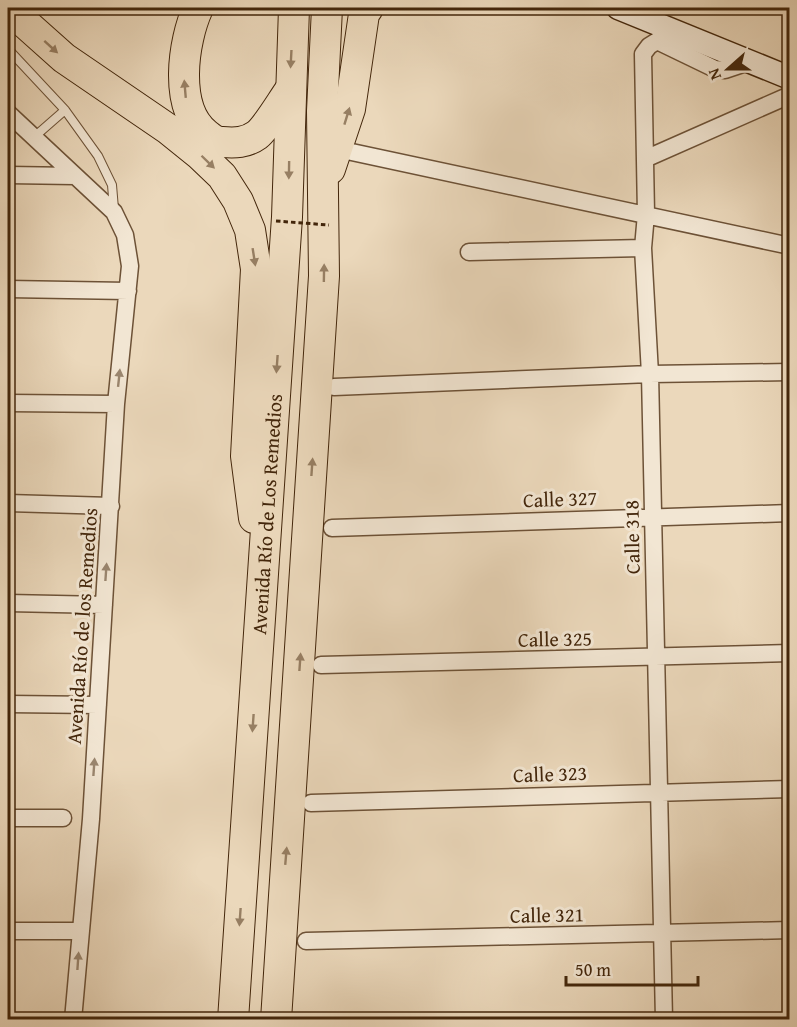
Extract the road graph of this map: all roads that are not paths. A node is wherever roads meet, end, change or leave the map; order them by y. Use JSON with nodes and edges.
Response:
{"nodes":[{"id":1,"x":8,"y":8,"type":"edge"},
{"id":2,"x":198,"y":8,"type":"edge"},
{"id":3,"x":294,"y":8,"type":"edge"},
{"id":4,"x":327,"y":8,"type":"edge"},
{"id":5,"x":368,"y":8,"type":"edge"},
{"id":6,"x":618,"y":8,"type":"edge"},
{"id":7,"x":8,"y":49,"type":"edge"},
{"id":8,"x":749,"y":62,"type":"junction"},
{"id":9,"x":789,"y":78,"type":"edge"},
{"id":10,"x":789,"y":95,"type":"edge"},
{"id":11,"x":290,"y":100,"type":"junction"},
{"id":12,"x":65,"y":110,"type":"junction"},
{"id":13,"x":8,"y":113,"type":"edge"},
{"id":14,"x":33,"y":138,"type":"junction"},
{"id":15,"x":347,"y":151,"type":"dead end"},
{"id":16,"x":645,"y":159,"type":"junction"},
{"id":17,"x":8,"y":175,"type":"edge"},
{"id":18,"x":75,"y":176,"type":"junction"},
{"id":19,"x":323,"y":192,"type":"junction"},
{"id":20,"x":114,"y":212,"type":"junction"},
{"id":21,"x":646,"y":214,"type":"junction"},
{"id":22,"x":789,"y":246,"type":"edge"},
{"id":23,"x":643,"y":248,"type":"junction"},
{"id":24,"x":469,"y":252,"type":"dead end"},
{"id":25,"x":8,"y":289,"type":"edge"},
{"id":26,"x":128,"y":291,"type":"junction"},
{"id":27,"x":789,"y":372,"type":"edge"},
{"id":28,"x":650,"y":374,"type":"junction"},
{"id":29,"x":334,"y":387,"type":"dead end"},
{"id":30,"x":8,"y":403,"type":"edge"},
{"id":31,"x":116,"y":404,"type":"junction"},
{"id":32,"x":8,"y":503,"type":"edge"},
{"id":33,"x":111,"y":506,"type":"junction"},
{"id":34,"x":789,"y":513,"type":"edge"},
{"id":35,"x":652,"y":517,"type":"junction"},
{"id":36,"x":332,"y":528,"type":"dead end"},
{"id":37,"x":263,"y":580,"type":"junction"},
{"id":38,"x":8,"y":603,"type":"edge"},
{"id":39,"x":104,"y":605,"type":"junction"},
{"id":40,"x":789,"y":653,"type":"edge"},
{"id":41,"x":656,"y":657,"type":"junction"},
{"id":42,"x":321,"y":665,"type":"dead end"},
{"id":43,"x":8,"y":704,"type":"edge"},
{"id":44,"x":98,"y":705,"type":"junction"},
{"id":45,"x":789,"y":789,"type":"edge"},
{"id":46,"x":659,"y":792,"type":"junction"},
{"id":47,"x":311,"y":803,"type":"dead end"},
{"id":48,"x":8,"y":818,"type":"edge"},
{"id":49,"x":63,"y":819,"type":"dead end"},
{"id":50,"x":283,"y":891,"type":"junction"},
{"id":51,"x":789,"y":930,"type":"edge"},
{"id":52,"x":8,"y":931,"type":"edge"},
{"id":53,"x":80,"y":931,"type":"junction"},
{"id":54,"x":662,"y":934,"type":"junction"},
{"id":55,"x":306,"y":942,"type":"dead end"},
{"id":56,"x":74,"y":1020,"type":"edge"},
{"id":57,"x":233,"y":1020,"type":"edge"},
{"id":58,"x":255,"y":1020,"type":"edge"},
{"id":59,"x":276,"y":1020,"type":"edge"},
{"id":60,"x":664,"y":1020,"type":"edge"}],
"edges":[{"from":1,"to":37,"type":"highway","one_way":true},
{"from":11,"to":2,"type":"highway","one_way":true},
{"from":3,"to":11,"type":"highway","name":"Avenida Río de Los Remedios","one_way":true},
{"from":4,"to":19,"type":"highway"},
{"from":19,"to":5,"type":"highway","one_way":true},
{"from":6,"to":8,"type":"street"},
{"from":7,"to":12,"type":"lane"},
{"from":8,"to":9,"type":"street"},
{"from":8,"to":16,"type":"street","name":"Calle 318"},
{"from":10,"to":16,"type":"street"},
{"from":11,"to":37,"type":"highway","name":"Avenida Río de Los Remedios","one_way":true},
{"from":12,"to":14,"type":"lane"},
{"from":12,"to":20,"type":"lane"},
{"from":13,"to":14,"type":"street"},
{"from":14,"to":18,"type":"street"},
{"from":15,"to":21,"type":"street"},
{"from":16,"to":21,"type":"street","name":"Calle 318"},
{"from":17,"to":18,"type":"street"},
{"from":18,"to":20,"type":"street"},
{"from":50,"to":19,"type":"highway","one_way":true},
{"from":20,"to":26,"type":"street","name":"Avenida Río de los Remedios"},
{"from":21,"to":22,"type":"street"},
{"from":21,"to":23,"type":"street","name":"Calle 318"},
{"from":23,"to":24,"type":"street"},
{"from":23,"to":28,"type":"street","name":"Calle 318"},
{"from":25,"to":26,"type":"street"},
{"from":31,"to":26,"type":"street","name":"Avenida Río de los Remedios","one_way":true},
{"from":27,"to":28,"type":"street"},
{"from":28,"to":29,"type":"street"},
{"from":28,"to":35,"type":"street","name":"Calle 318"},
{"from":30,"to":31,"type":"street"},
{"from":31,"to":33,"type":"street","name":"Avenida Río de los Remedios"},
{"from":32,"to":33,"type":"street"},
{"from":39,"to":33,"type":"street","name":"Avenida Río de los Remedios","one_way":true},
{"from":34,"to":35,"type":"street","name":"Calle 327"},
{"from":35,"to":36,"type":"street","name":"Calle 327"},
{"from":35,"to":41,"type":"street","name":"Calle 318"},
{"from":37,"to":57,"type":"highway","name":"Avenida Río de Los Remedios","one_way":true},
{"from":38,"to":39,"type":"street"},
{"from":39,"to":44,"type":"street","name":"Avenida Río de los Remedios"},
{"from":40,"to":41,"type":"street","name":"Calle 325"},
{"from":41,"to":42,"type":"street","name":"Calle 325"},
{"from":41,"to":46,"type":"street","name":"Calle 318"},
{"from":43,"to":44,"type":"street"},
{"from":53,"to":44,"type":"street","name":"Avenida Río de los Remedios","one_way":true},
{"from":45,"to":46,"type":"street","name":"Calle 323"},
{"from":46,"to":47,"type":"street","name":"Calle 323"},
{"from":46,"to":54,"type":"street","name":"Calle 318"},
{"from":48,"to":49,"type":"street"},
{"from":50,"to":58,"type":"highway"},
{"from":50,"to":59,"type":"highway"},
{"from":51,"to":54,"type":"street","name":"Calle 321"},
{"from":52,"to":53,"type":"street"},
{"from":56,"to":53,"type":"street","name":"Avenida Río de los Remedios","one_way":true},
{"from":54,"to":55,"type":"street","name":"Calle 321"},
{"from":54,"to":60,"type":"street","name":"Calle 318"}]}
